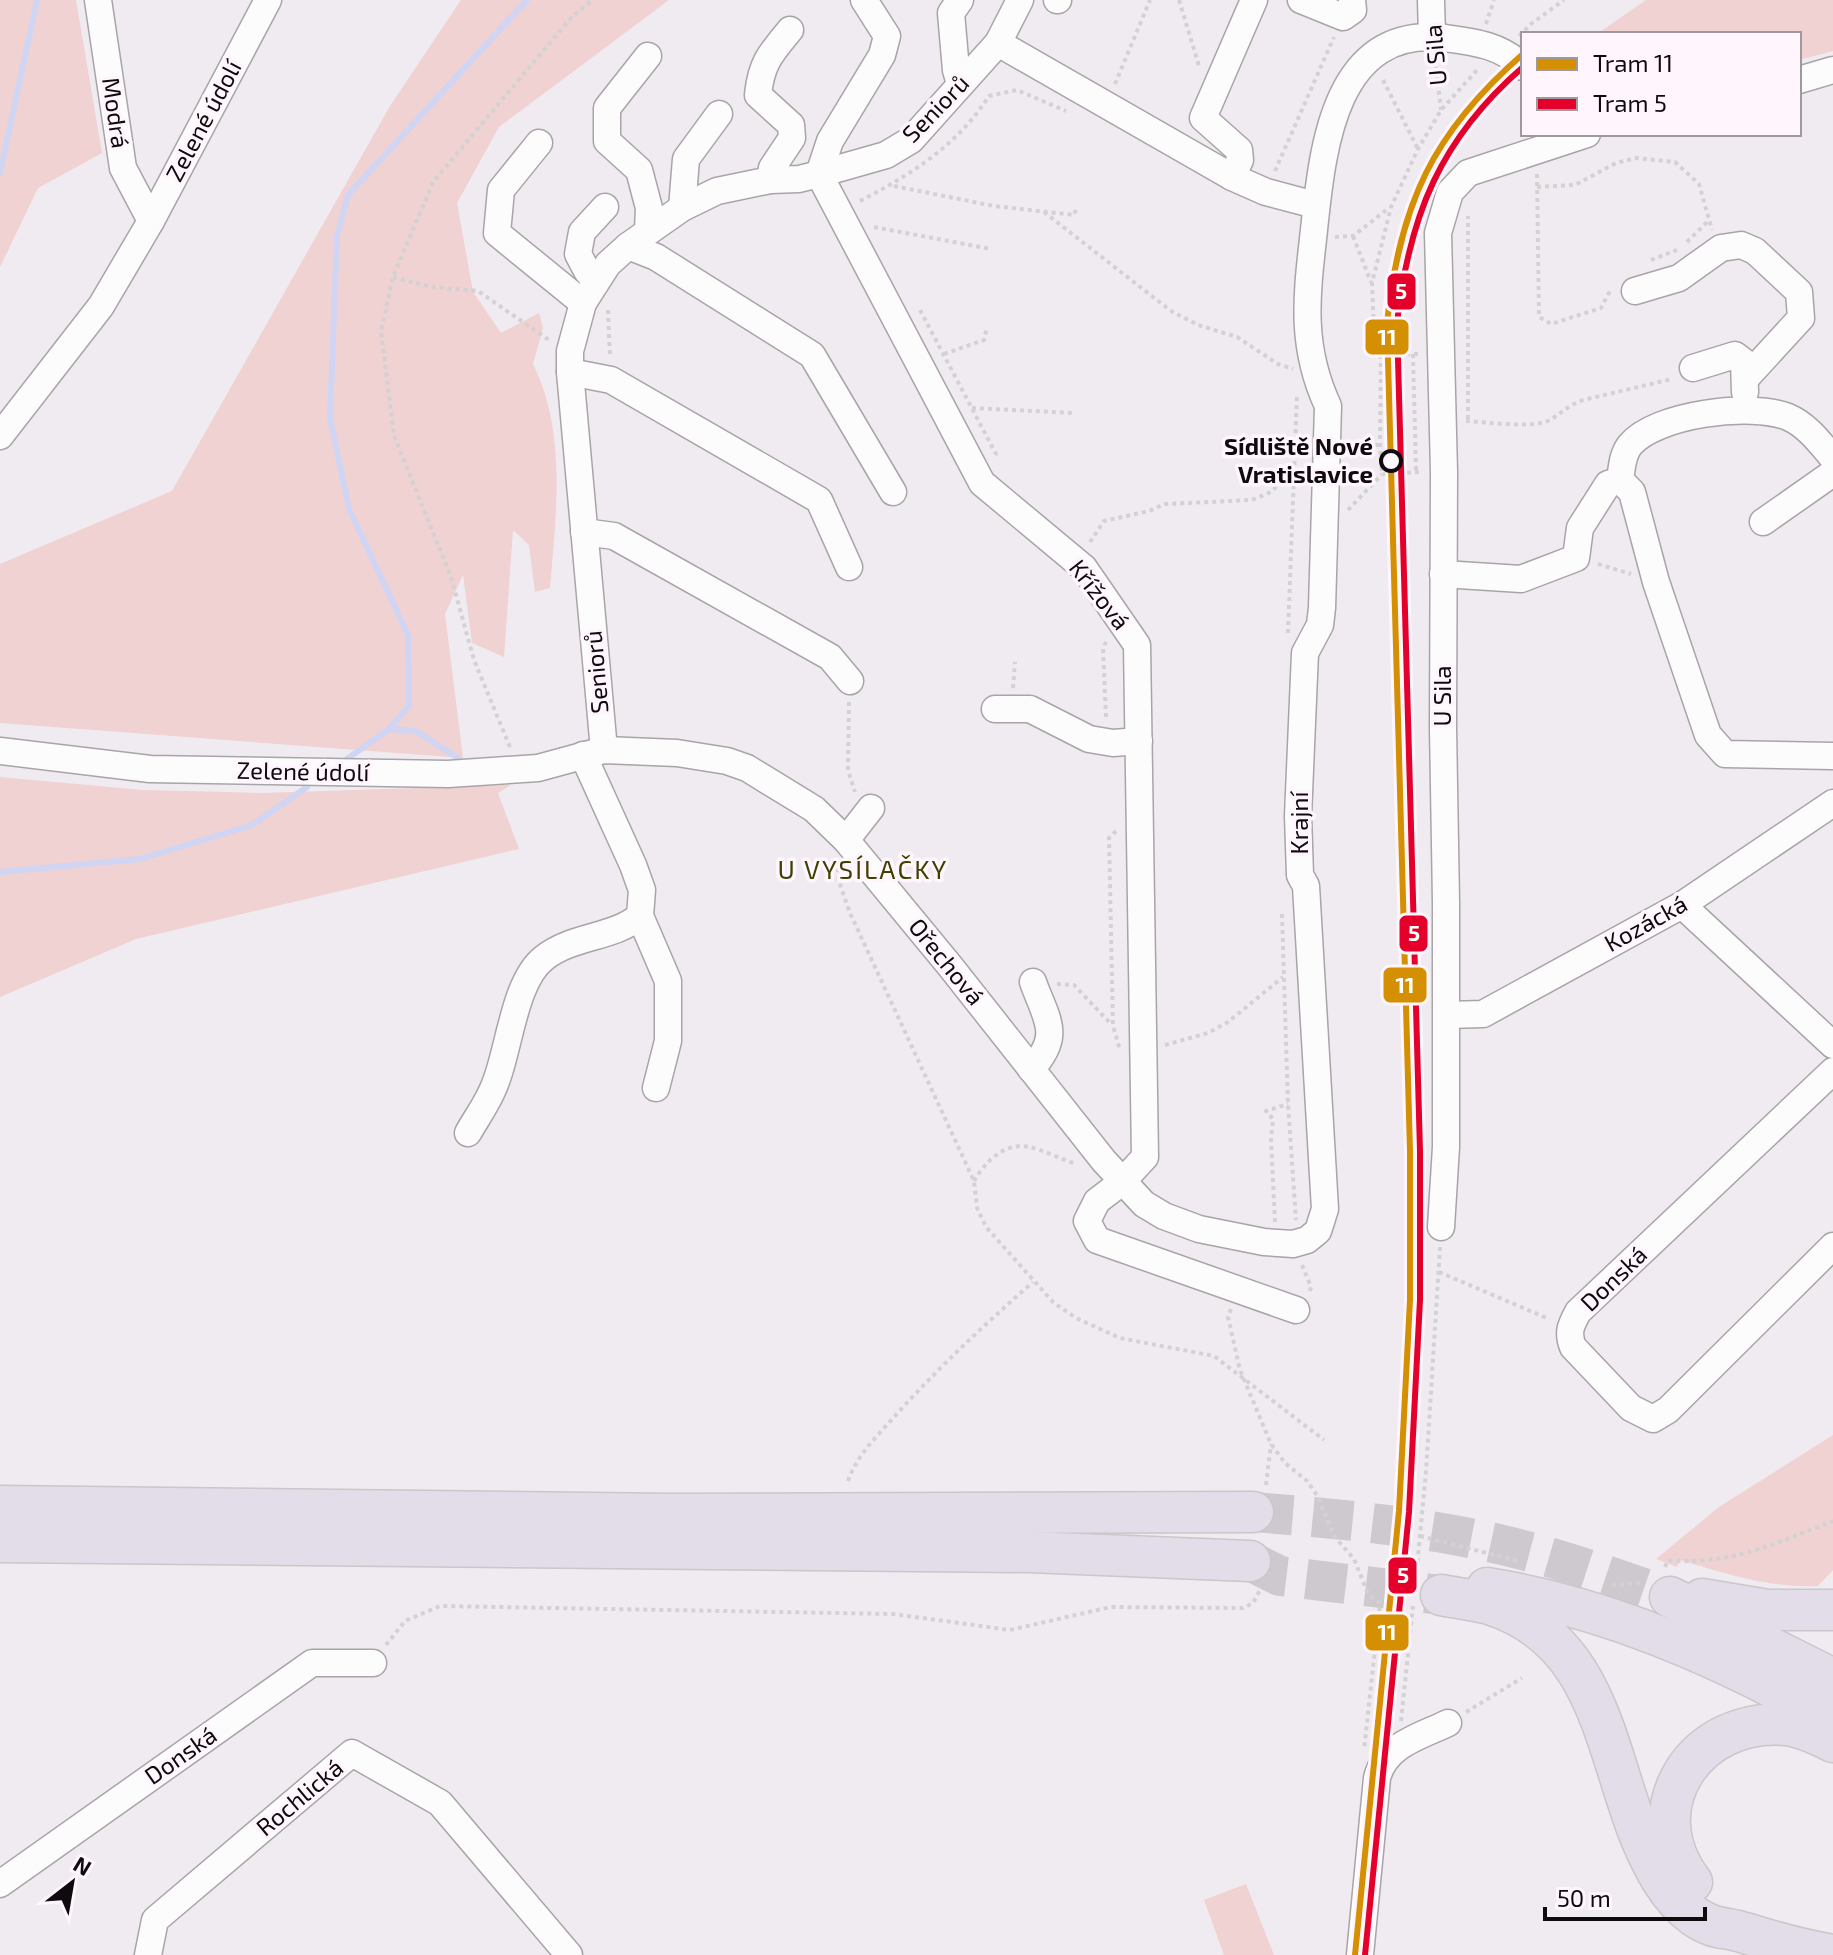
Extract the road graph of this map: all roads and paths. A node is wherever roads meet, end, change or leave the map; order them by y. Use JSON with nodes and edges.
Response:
{"nodes":[{"id":1,"x":98,"y":0,"type":"edge"},
{"id":2,"x":268,"y":0,"type":"edge"},
{"id":3,"x":592,"y":0,"type":"edge"},
{"id":4,"x":864,"y":0,"type":"edge"},
{"id":5,"x":960,"y":0,"type":"edge"},
{"id":6,"x":1020,"y":0,"type":"edge"},
{"id":7,"x":1150,"y":0,"type":"edge"},
{"id":8,"x":1179,"y":0,"type":"edge"},
{"id":9,"x":1254,"y":0,"type":"edge"},
{"id":10,"x":1301,"y":0,"type":"edge"},
{"id":11,"x":1431,"y":0,"type":"edge"},
{"id":12,"x":1494,"y":0,"type":"edge"},
{"id":13,"x":1564,"y":0,"type":"edge"},
{"id":14,"x":1348,"y":9,"type":"edge"},
{"id":15,"x":790,"y":30,"type":"dead end"},
{"id":16,"x":1484,"y":31,"type":"dead end"},
{"id":17,"x":1527,"y":32,"type":"edge"},
{"id":18,"x":1432,"y":37,"type":"junction"},
{"id":19,"x":998,"y":43,"type":"junction"},
{"id":20,"x":648,"y":56,"type":"dead end"},
{"id":21,"x":1514,"y":60,"type":"edge"},
{"id":22,"x":1367,"y":61,"type":"junction"},
{"id":23,"x":1833,"y":70,"type":"edge"},
{"id":24,"x":1801,"y":79,"type":"edge"},
{"id":25,"x":960,"y":84,"type":"junction"},
{"id":26,"x":1217,"y":86,"type":"junction"},
{"id":27,"x":1113,"y":90,"type":"dead end"},
{"id":28,"x":1441,"y":110,"type":"junction"},
{"id":29,"x":719,"y":114,"type":"dead end"},
{"id":30,"x":1073,"y":115,"type":"dead end"},
{"id":31,"x":1581,"y":136,"type":"edge"},
{"id":32,"x":539,"y":143,"type":"dead end"},
{"id":33,"x":1418,"y":149,"type":"junction"},
{"id":34,"x":1537,"y":150,"type":"junction"},
{"id":35,"x":819,"y":174,"type":"junction"},
{"id":36,"x":1232,"y":177,"type":"junction"},
{"id":37,"x":1272,"y":179,"type":"dead end"},
{"id":38,"x":770,"y":180,"type":"junction"},
{"id":39,"x":892,"y":186,"type":"junction"},
{"id":40,"x":1537,"y":187,"type":"junction"},
{"id":41,"x":860,"y":201,"type":"dead end"},
{"id":42,"x":1315,"y":205,"type":"junction"},
{"id":43,"x":605,"y":207,"type":"dead end"},
{"id":44,"x":1391,"y":207,"type":"junction"},
{"id":45,"x":682,"y":208,"type":"junction"},
{"id":46,"x":1076,"y":209,"type":"dead end"},
{"id":47,"x":1044,"y":212,"type":"junction"},
{"id":48,"x":1468,"y":214,"type":"dead end"},
{"id":49,"x":151,"y":221,"type":"junction"},
{"id":50,"x":874,"y":227,"type":"dead end"},
{"id":51,"x":1353,"y":236,"type":"junction"},
{"id":52,"x":638,"y":238,"type":"junction"},
{"id":53,"x":1313,"y":238,"type":"junction"},
{"id":54,"x":991,"y":249,"type":"dead end"},
{"id":55,"x":1647,"y":262,"type":"dead end"},
{"id":56,"x":393,"y":277,"type":"junction"},
{"id":57,"x":1372,"y":283,"type":"junction"},
{"id":58,"x":1625,"y":285,"type":"joint"},
{"id":59,"x":590,"y":292,"type":"junction"},
{"id":60,"x":987,"y":327,"type":"dead end"},
{"id":61,"x":549,"y":340,"type":"dead end"},
{"id":62,"x":1413,"y":354,"type":"junction"},
{"id":63,"x":1441,"y":354,"type":"junction"},
{"id":64,"x":1381,"y":355,"type":"junction"},
{"id":65,"x":1693,"y":368,"type":"joint"},
{"id":66,"x":1298,"y":371,"type":"dead end"},
{"id":67,"x":570,"y":372,"type":"junction"},
{"id":68,"x":1746,"y":378,"type":"junction"},
{"id":69,"x":1297,"y":386,"type":"dead end"},
{"id":70,"x":1742,"y":411,"type":"junction"},
{"id":71,"x":1073,"y":413,"type":"dead end"},
{"id":72,"x":0,"y":436,"type":"edge"},
{"id":73,"x":1260,"y":437,"type":"dead end"},
{"id":74,"x":1327,"y":444,"type":"junction"},
{"id":75,"x":1380,"y":445,"type":"junction"},
{"id":76,"x":1833,"y":458,"type":"edge"},
{"id":77,"x":1293,"y":470,"type":"dead end"},
{"id":78,"x":1444,"y":472,"type":"junction"},
{"id":79,"x":1416,"y":473,"type":"junction"},
{"id":80,"x":1833,"y":473,"type":"edge"},
{"id":81,"x":1382,"y":474,"type":"junction"},
{"id":82,"x":1620,"y":480,"type":"junction"},
{"id":83,"x":893,"y":492,"type":"dead end"},
{"id":84,"x":1763,"y":522,"type":"dead end"},
{"id":85,"x":1325,"y":530,"type":"junction"},
{"id":86,"x":584,"y":532,"type":"junction"},
{"id":87,"x":1085,"y":551,"type":"dead end"},
{"id":88,"x":1576,"y":558,"type":"junction"},
{"id":89,"x":849,"y":567,"type":"dead end"},
{"id":90,"x":1443,"y":574,"type":"junction"},
{"id":91,"x":1656,"y":582,"type":"junction"},
{"id":92,"x":1111,"y":628,"type":"dead end"},
{"id":93,"x":850,"y":681,"type":"joint"},
{"id":94,"x":995,"y":709,"type":"dead end"},
{"id":95,"x":1126,"y":742,"type":"junction"},
{"id":96,"x":0,"y":751,"type":"edge"},
{"id":97,"x":593,"y":752,"type":"junction"},
{"id":98,"x":1833,"y":756,"type":"edge"},
{"id":99,"x":514,"y":757,"type":"dead end"},
{"id":100,"x":1833,"y":803,"type":"edge"},
{"id":101,"x":871,"y":808,"type":"joint"},
{"id":102,"x":1120,"y":826,"type":"dead end"},
{"id":103,"x":846,"y":840,"type":"junction"},
{"id":104,"x":1682,"y":905,"type":"junction"},
{"id":105,"x":640,"y":916,"type":"junction"},
{"id":106,"x":1283,"y":977,"type":"dead end"},
{"id":107,"x":1033,"y":982,"type":"joint"},
{"id":108,"x":1447,"y":1015,"type":"junction"},
{"id":109,"x":1833,"y":1045,"type":"edge"},
{"id":110,"x":1143,"y":1047,"type":"junction"},
{"id":111,"x":1031,"y":1069,"type":"junction"},
{"id":112,"x":1833,"y":1071,"type":"edge"},
{"id":113,"x":656,"y":1088,"type":"dead end"},
{"id":114,"x":468,"y":1133,"type":"dead end"},
{"id":115,"x":1103,"y":1160,"type":"junction"},
{"id":116,"x":974,"y":1181,"type":"junction"},
{"id":117,"x":1122,"y":1182,"type":"junction"},
{"id":118,"x":1441,"y":1227,"type":"dead end"},
{"id":119,"x":1288,"y":1233,"type":"junction"},
{"id":120,"x":1833,"y":1246,"type":"edge"},
{"id":121,"x":1033,"y":1282,"type":"junction"},
{"id":122,"x":1237,"y":1291,"type":"junction"},
{"id":123,"x":1296,"y":1310,"type":"joint"},
{"id":124,"x":1569,"y":1327,"type":"junction"},
{"id":125,"x":1247,"y":1383,"type":"junction"},
{"id":126,"x":1324,"y":1440,"type":"dead end"},
{"id":127,"x":1271,"y":1444,"type":"junction"},
{"id":128,"x":848,"y":1481,"type":"dead end"},
{"id":129,"x":1260,"y":1501,"type":"joint"},
{"id":130,"x":0,"y":1506,"type":"edge"},
{"id":131,"x":1833,"y":1521,"type":"edge"},
{"id":132,"x":1420,"y":1536,"type":"junction"},
{"id":133,"x":0,"y":1542,"type":"edge"},
{"id":134,"x":1520,"y":1561,"type":"dead end"},
{"id":135,"x":1257,"y":1573,"type":"joint"},
{"id":136,"x":1659,"y":1583,"type":"junction"},
{"id":137,"x":1607,"y":1584,"type":"dead end"},
{"id":138,"x":1428,"y":1590,"type":"junction"},
{"id":139,"x":1833,"y":1610,"type":"edge"},
{"id":140,"x":373,"y":1663,"type":"joint"},
{"id":141,"x":1522,"y":1678,"type":"dead end"},
{"id":142,"x":1833,"y":1679,"type":"edge"},
{"id":143,"x":1833,"y":1720,"type":"edge"},
{"id":144,"x":1448,"y":1723,"type":"joint"},
{"id":145,"x":1365,"y":1740,"type":"dead end"},
{"id":146,"x":1833,"y":1742,"type":"edge"},
{"id":147,"x":1398,"y":1747,"type":"junction"},
{"id":148,"x":0,"y":1884,"type":"edge"},
{"id":149,"x":1747,"y":1941,"type":"edge"},
{"id":150,"x":148,"y":1955,"type":"edge"},
{"id":151,"x":569,"y":1955,"type":"edge"},
{"id":152,"x":1360,"y":1955,"type":"edge"},
{"id":153,"x":1833,"y":1955,"type":"edge"}],
"edges":[{"from":1,"to":49,"type":"street","name":"Modrá"},
{"from":2,"to":49,"type":"street","name":"Zelené údolí"},
{"from":3,"to":56,"type":"path"},
{"from":4,"to":35,"type":"street"},
{"from":5,"to":25,"type":"street"},
{"from":6,"to":19,"type":"street","name":"Seniorů"},
{"from":7,"to":27,"type":"path"},
{"from":8,"to":26,"type":"path"},
{"from":9,"to":26,"type":"street"},
{"from":10,"to":14,"type":"street"},
{"from":11,"to":18,"type":"street","name":"U Sila"},
{"from":12,"to":16,"type":"path"},
{"from":13,"to":17,"type":"path"},
{"from":14,"to":37,"type":"path"},
{"from":15,"to":38,"type":"street"},
{"from":18,"to":21,"type":"street"},
{"from":18,"to":22,"type":"street"},
{"from":18,"to":28,"type":"path","name":"U Sila"},
{"from":19,"to":25,"type":"street","name":"Seniorů"},
{"from":19,"to":36,"type":"street"},
{"from":20,"to":52,"type":"street"},
{"from":21,"to":28,"type":"path"},
{"from":22,"to":33,"type":"path"},
{"from":22,"to":42,"type":"street"},
{"from":23,"to":24,"type":"street"},
{"from":25,"to":35,"type":"street","name":"Seniorů"},
{"from":26,"to":36,"type":"street"},
{"from":28,"to":33,"type":"path"},
{"from":29,"to":45,"type":"street"},
{"from":30,"to":39,"type":"path"},
{"from":31,"to":34,"type":"street"},
{"from":32,"to":59,"type":"street"},
{"from":33,"to":44,"type":"path"},
{"from":34,"to":40,"type":"path"},
{"from":34,"to":63,"type":"street","name":"U Sila"},
{"from":35,"to":38,"type":"street","name":"Seniorů"},
{"from":35,"to":95,"type":"street","name":"Křížová"},
{"from":36,"to":42,"type":"street"},
{"from":38,"to":45,"type":"street","name":"Seniorů"},
{"from":39,"to":41,"type":"path"},
{"from":39,"to":47,"type":"path"},
{"from":40,"to":55,"type":"path"},
{"from":40,"to":58,"type":"path"},
{"from":42,"to":53,"type":"street","name":"Krajní"},
{"from":43,"to":59,"type":"street"},
{"from":44,"to":51,"type":"path"},
{"from":44,"to":57,"type":"path"},
{"from":45,"to":52,"type":"street","name":"Seniorů"},
{"from":46,"to":47,"type":"path"},
{"from":47,"to":66,"type":"path"},
{"from":48,"to":65,"type":"path"},
{"from":49,"to":72,"type":"street","name":"Zelené údolí"},
{"from":50,"to":54,"type":"path"},
{"from":51,"to":53,"type":"path"},
{"from":51,"to":57,"type":"path"},
{"from":52,"to":59,"type":"street","name":"Seniorů"},
{"from":52,"to":83,"type":"street"},
{"from":53,"to":74,"type":"street","name":"Krajní"},
{"from":56,"to":61,"type":"path"},
{"from":56,"to":99,"type":"path"},
{"from":57,"to":64,"type":"path"},
{"from":58,"to":68,"type":"street"},
{"from":59,"to":67,"type":"street","name":"Seniorů"},
{"from":60,"to":71,"type":"path"},
{"from":62,"to":63,"type":"path"},
{"from":62,"to":64,"type":"path"},
{"from":62,"to":79,"type":"path"},
{"from":63,"to":78,"type":"street","name":"U Sila"},
{"from":64,"to":75,"type":"path"},
{"from":65,"to":68,"type":"street"},
{"from":67,"to":86,"type":"street","name":"Seniorů"},
{"from":67,"to":89,"type":"street"},
{"from":68,"to":70,"type":"street"},
{"from":69,"to":73,"type":"path"},
{"from":70,"to":76,"type":"street"},
{"from":70,"to":82,"type":"street"},
{"from":74,"to":75,"type":"path"},
{"from":74,"to":85,"type":"street","name":"Krajní"},
{"from":75,"to":81,"type":"path"},
{"from":77,"to":87,"type":"path"},
{"from":78,"to":79,"type":"path"},
{"from":78,"to":90,"type":"street","name":"U Sila"},
{"from":79,"to":81,"type":"path"},
{"from":80,"to":84,"type":"street"},
{"from":81,"to":85,"type":"path"},
{"from":82,"to":88,"type":"street"},
{"from":82,"to":91,"type":"street"},
{"from":85,"to":119,"type":"street","name":"Krajní"},
{"from":86,"to":93,"type":"street"},
{"from":86,"to":97,"type":"street","name":"Seniorů"},
{"from":88,"to":90,"type":"street"},
{"from":88,"to":91,"type":"path"},
{"from":90,"to":108,"type":"street","name":"U Sila"},
{"from":91,"to":98,"type":"street"},
{"from":92,"to":95,"type":"path"},
{"from":93,"to":101,"type":"path"},
{"from":94,"to":95,"type":"street"},
{"from":95,"to":110,"type":"street","name":"Křížová"},
{"from":96,"to":97,"type":"street","name":"Zelené údolí"},
{"from":97,"to":103,"type":"street","name":"Ořechová"},
{"from":97,"to":105,"type":"street","name":"Seniorů"},
{"from":100,"to":104,"type":"street","name":"Kozácká"},
{"from":101,"to":103,"type":"street"},
{"from":102,"to":107,"type":"path"},
{"from":103,"to":111,"type":"street","name":"Ořechová"},
{"from":103,"to":116,"type":"path"},
{"from":104,"to":108,"type":"street","name":"Kozácká"},
{"from":104,"to":109,"type":"street"},
{"from":105,"to":113,"type":"street","name":"Seniorů"},
{"from":105,"to":114,"type":"street"},
{"from":106,"to":110,"type":"path"},
{"from":107,"to":111,"type":"street"},
{"from":108,"to":118,"type":"street","name":"U Sila"},
{"from":110,"to":117,"type":"street","name":"Křížová"},
{"from":111,"to":115,"type":"street","name":"Ořechová"},
{"from":112,"to":124,"type":"street","name":"Donská"},
{"from":115,"to":116,"type":"path"},
{"from":115,"to":117,"type":"street","name":"Ořechová"},
{"from":116,"to":121,"type":"path"},
{"from":117,"to":119,"type":"street"},
{"from":117,"to":122,"type":"street","name":"Křížová"},
{"from":119,"to":119,"type":"path"},
{"from":119,"to":123,"type":"path"},
{"from":120,"to":124,"type":"street","name":"Donská"},
{"from":121,"to":125,"type":"path"},
{"from":121,"to":128,"type":"path"},
{"from":122,"to":123,"type":"street"},
{"from":122,"to":125,"type":"path"},
{"from":124,"to":132,"type":"path"},
{"from":125,"to":126,"type":"path"},
{"from":125,"to":127,"type":"path"},
{"from":127,"to":129,"type":"path"},
{"from":127,"to":145,"type":"path"},
{"from":129,"to":130,"type":"highway"},
{"from":131,"to":136,"type":"path"},
{"from":132,"to":134,"type":"path"},
{"from":132,"to":138,"type":"path"},
{"from":133,"to":135,"type":"highway"},
{"from":135,"to":140,"type":"path"},
{"from":136,"to":137,"type":"path"},
{"from":136,"to":139,"type":"highway"},
{"from":136,"to":142,"type":"highway"},
{"from":138,"to":143,"type":"highway"},
{"from":138,"to":147,"type":"path"},
{"from":138,"to":149,"type":"highway"},
{"from":140,"to":148,"type":"street","name":"Donská"},
{"from":141,"to":144,"type":"path"},
{"from":144,"to":147,"type":"street"},
{"from":146,"to":149,"type":"highway"},
{"from":147,"to":152,"type":"street"},
{"from":149,"to":153,"type":"highway"},
{"from":150,"to":151,"type":"street","name":"Rochlická"}]}
